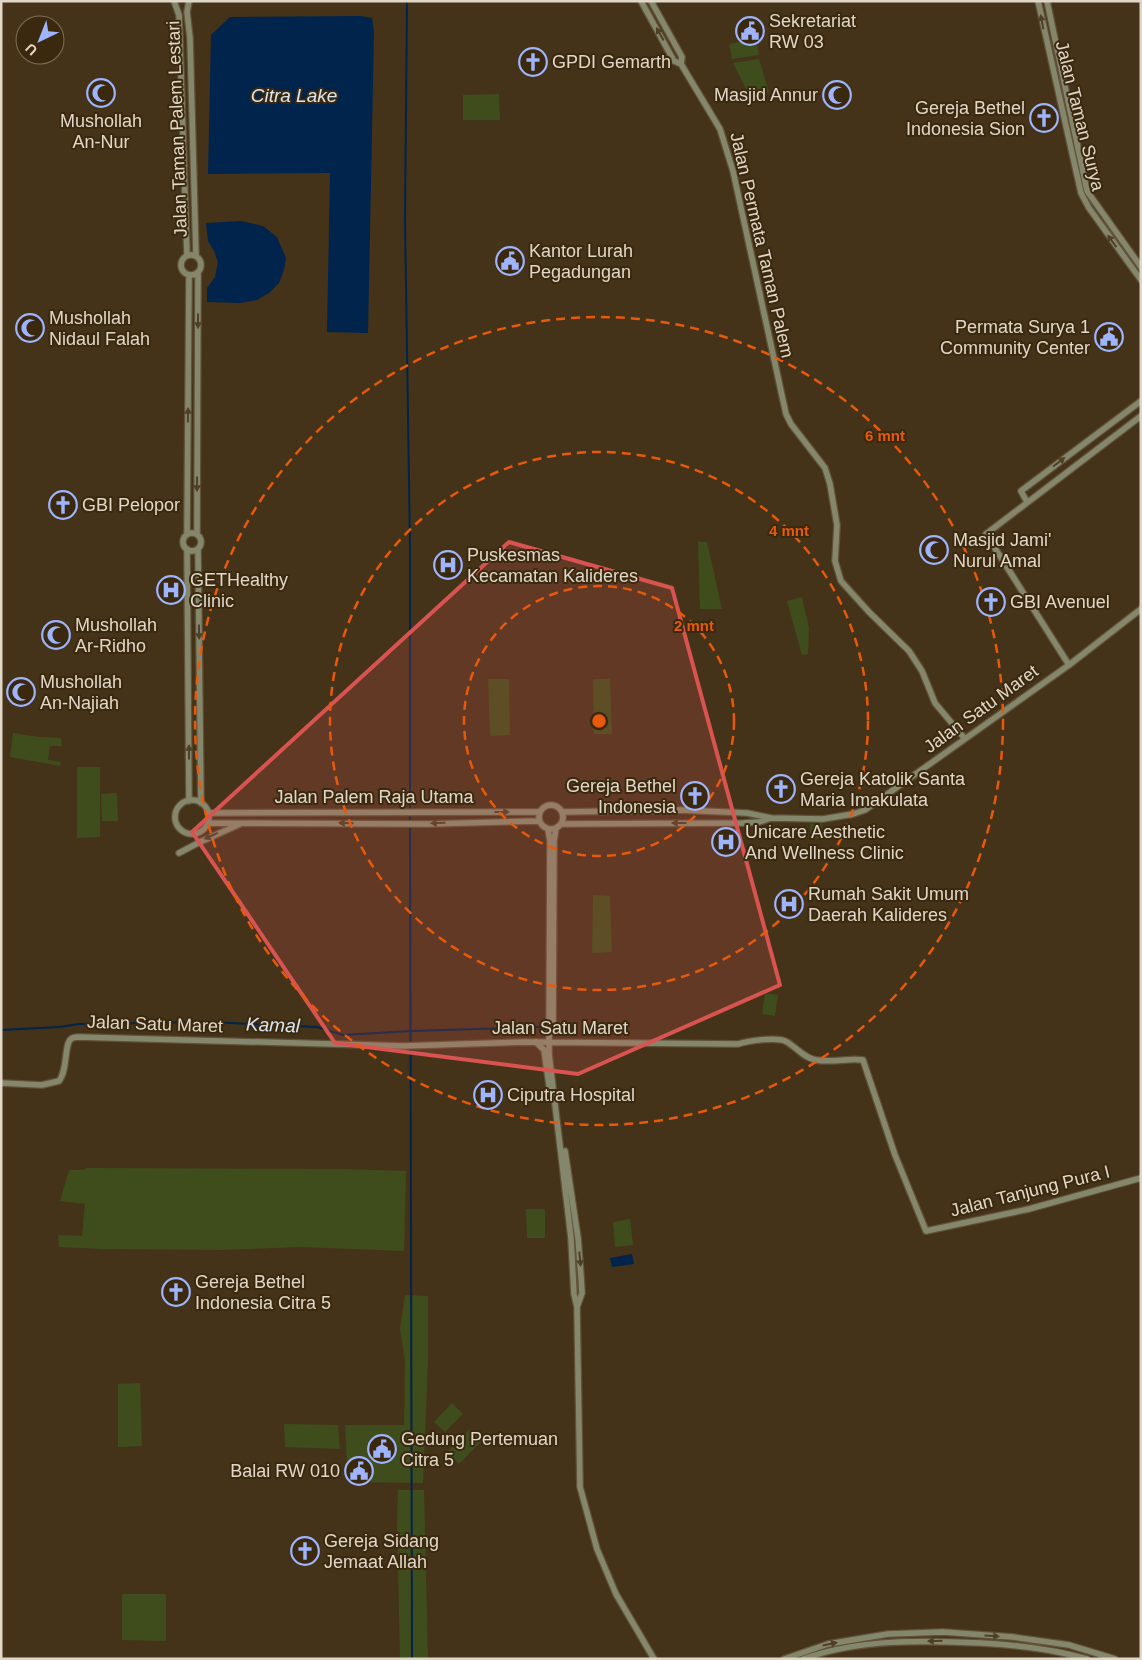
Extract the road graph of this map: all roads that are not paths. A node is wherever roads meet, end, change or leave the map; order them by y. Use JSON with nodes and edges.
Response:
{"nodes":[{"id":1,"x":189,"y":1,"type":"edge"},
{"id":2,"x":642,"y":1,"type":"edge"},
{"id":3,"x":651,"y":1,"type":"edge"},
{"id":4,"x":1038,"y":1,"type":"edge"},
{"id":5,"x":1047,"y":1,"type":"edge"},
{"id":6,"x":174,"y":3,"type":"edge"},
{"id":7,"x":681,"y":64,"type":"junction"},
{"id":8,"x":187,"y":255,"type":"junction"},
{"id":9,"x":196,"y":256,"type":"junction"},
{"id":10,"x":1141,"y":267,"type":"edge"},
{"id":11,"x":198,"y":273,"type":"junction"},
{"id":12,"x":189,"y":275,"type":"junction"},
{"id":13,"x":1141,"y":280,"type":"edge"},
{"id":14,"x":1141,"y":401,"type":"edge"},
{"id":15,"x":1141,"y":416,"type":"edge"},
{"id":16,"x":1027,"y":502,"type":"junction"},
{"id":17,"x":186,"y":534,"type":"junction"},
{"id":18,"x":197,"y":534,"type":"junction"},
{"id":19,"x":187,"y":549,"type":"junction"},
{"id":20,"x":198,"y":549,"type":"junction"},
{"id":21,"x":1141,"y":608,"type":"edge"},
{"id":22,"x":1069,"y":665,"type":"junction"},
{"id":23,"x":965,"y":739,"type":"junction"},
{"id":24,"x":189,"y":801,"type":"junction"},
{"id":25,"x":201,"y":803,"type":"junction"},
{"id":26,"x":540,"y":812,"type":"junction"},
{"id":27,"x":562,"y":812,"type":"junction"},
{"id":28,"x":208,"y":813,"type":"junction"},
{"id":29,"x":771,"y":818,"type":"junction"},
{"id":30,"x":539,"y":821,"type":"junction"},
{"id":31,"x":244,"y":822,"type":"junction"},
{"id":32,"x":208,"y":823,"type":"junction"},
{"id":33,"x":559,"y":826,"type":"junction"},
{"id":34,"x":548,"y":829,"type":"junction"},
{"id":35,"x":179,"y":853,"type":"dead end"},
{"id":36,"x":535,"y":1042,"type":"junction"},
{"id":37,"x":553,"y":1044,"type":"junction"},
{"id":38,"x":1,"y":1082,"type":"edge"},
{"id":39,"x":556,"y":1112,"type":"junction"},
{"id":40,"x":1141,"y":1178,"type":"edge"},
{"id":41,"x":926,"y":1231,"type":"joint"},
{"id":42,"x":577,"y":1306,"type":"junction"},
{"id":43,"x":654,"y":1659,"type":"edge"},
{"id":44,"x":784,"y":1659,"type":"edge"},
{"id":45,"x":803,"y":1659,"type":"edge"},
{"id":46,"x":1087,"y":1659,"type":"edge"},
{"id":47,"x":1115,"y":1659,"type":"edge"}],
"edges":[{"from":1,"to":9,"type":"street","name":"Jalan Taman Palem Lestari"},
{"from":7,"to":2,"type":"street","one_way":true},
{"from":3,"to":7,"type":"street"},
{"from":13,"to":4,"type":"street","name":"Jalan Taman Surya","one_way":true},
{"from":5,"to":10,"type":"street","name":"Jalan Taman Surya"},
{"from":6,"to":8,"type":"street","name":"Jalan Taman Palem Lestari"},
{"from":7,"to":23,"type":"street","name":"Jalan Permata Taman Palem"},
{"from":8,"to":9,"type":"street"},
{"from":8,"to":12,"type":"street"},
{"from":9,"to":11,"type":"street"},
{"from":11,"to":12,"type":"street"},
{"from":11,"to":18,"type":"street","one_way":true},
{"from":17,"to":12,"type":"street","one_way":true},
{"from":16,"to":14,"type":"street","one_way":true},
{"from":15,"to":16,"type":"street"},
{"from":16,"to":22,"type":"street"},
{"from":17,"to":18,"type":"street"},
{"from":17,"to":19,"type":"street"},
{"from":18,"to":20,"type":"street"},
{"from":19,"to":20,"type":"street"},
{"from":24,"to":19,"type":"street","one_way":true},
{"from":20,"to":25,"type":"street","one_way":true},
{"from":21,"to":22,"type":"street","name":"Jalan Satu Maret"},
{"from":22,"to":23,"type":"street","name":"Jalan Satu Maret"},
{"from":23,"to":29,"type":"street","name":"Jalan Satu Maret"},
{"from":24,"to":25,"type":"street"},
{"from":24,"to":32,"type":"street"},
{"from":25,"to":28,"type":"street"},
{"from":26,"to":27,"type":"street"},
{"from":28,"to":26,"type":"street","name":"Jalan Palem Raja Utama","one_way":true},
{"from":26,"to":30,"type":"street"},
{"from":27,"to":29,"type":"street","name":"Jalan Satu Maret"},
{"from":27,"to":33,"type":"street"},
{"from":28,"to":32,"type":"street"},
{"from":29,"to":33,"type":"street","name":"Jalan Satu Maret","one_way":true},
{"from":30,"to":31,"type":"street","name":"Jalan Palem Raja Utama","one_way":true},
{"from":30,"to":34,"type":"street"},
{"from":31,"to":32,"type":"street","name":"Jalan Palem Raja Utama"},
{"from":31,"to":35,"type":"street","one_way":true},
{"from":33,"to":34,"type":"street"},
{"from":33,"to":37,"type":"street"},
{"from":34,"to":37,"type":"street"},
{"from":36,"to":37,"type":"street","name":"Jalan Satu Maret"},
{"from":36,"to":38,"type":"street","name":"Jalan Satu Maret"},
{"from":36,"to":39,"type":"street"},
{"from":37,"to":39,"type":"street"},
{"from":37,"to":41,"type":"street","name":"Jalan Satu Maret"},
{"from":37,"to":42,"type":"street","one_way":true},
{"from":39,"to":42,"type":"street"},
{"from":40,"to":41,"type":"street","name":"Jalan Tanjung Pura I"},
{"from":42,"to":43,"type":"street"},
{"from":44,"to":47,"type":"street","one_way":true},
{"from":46,"to":45,"type":"street","one_way":true}]}
